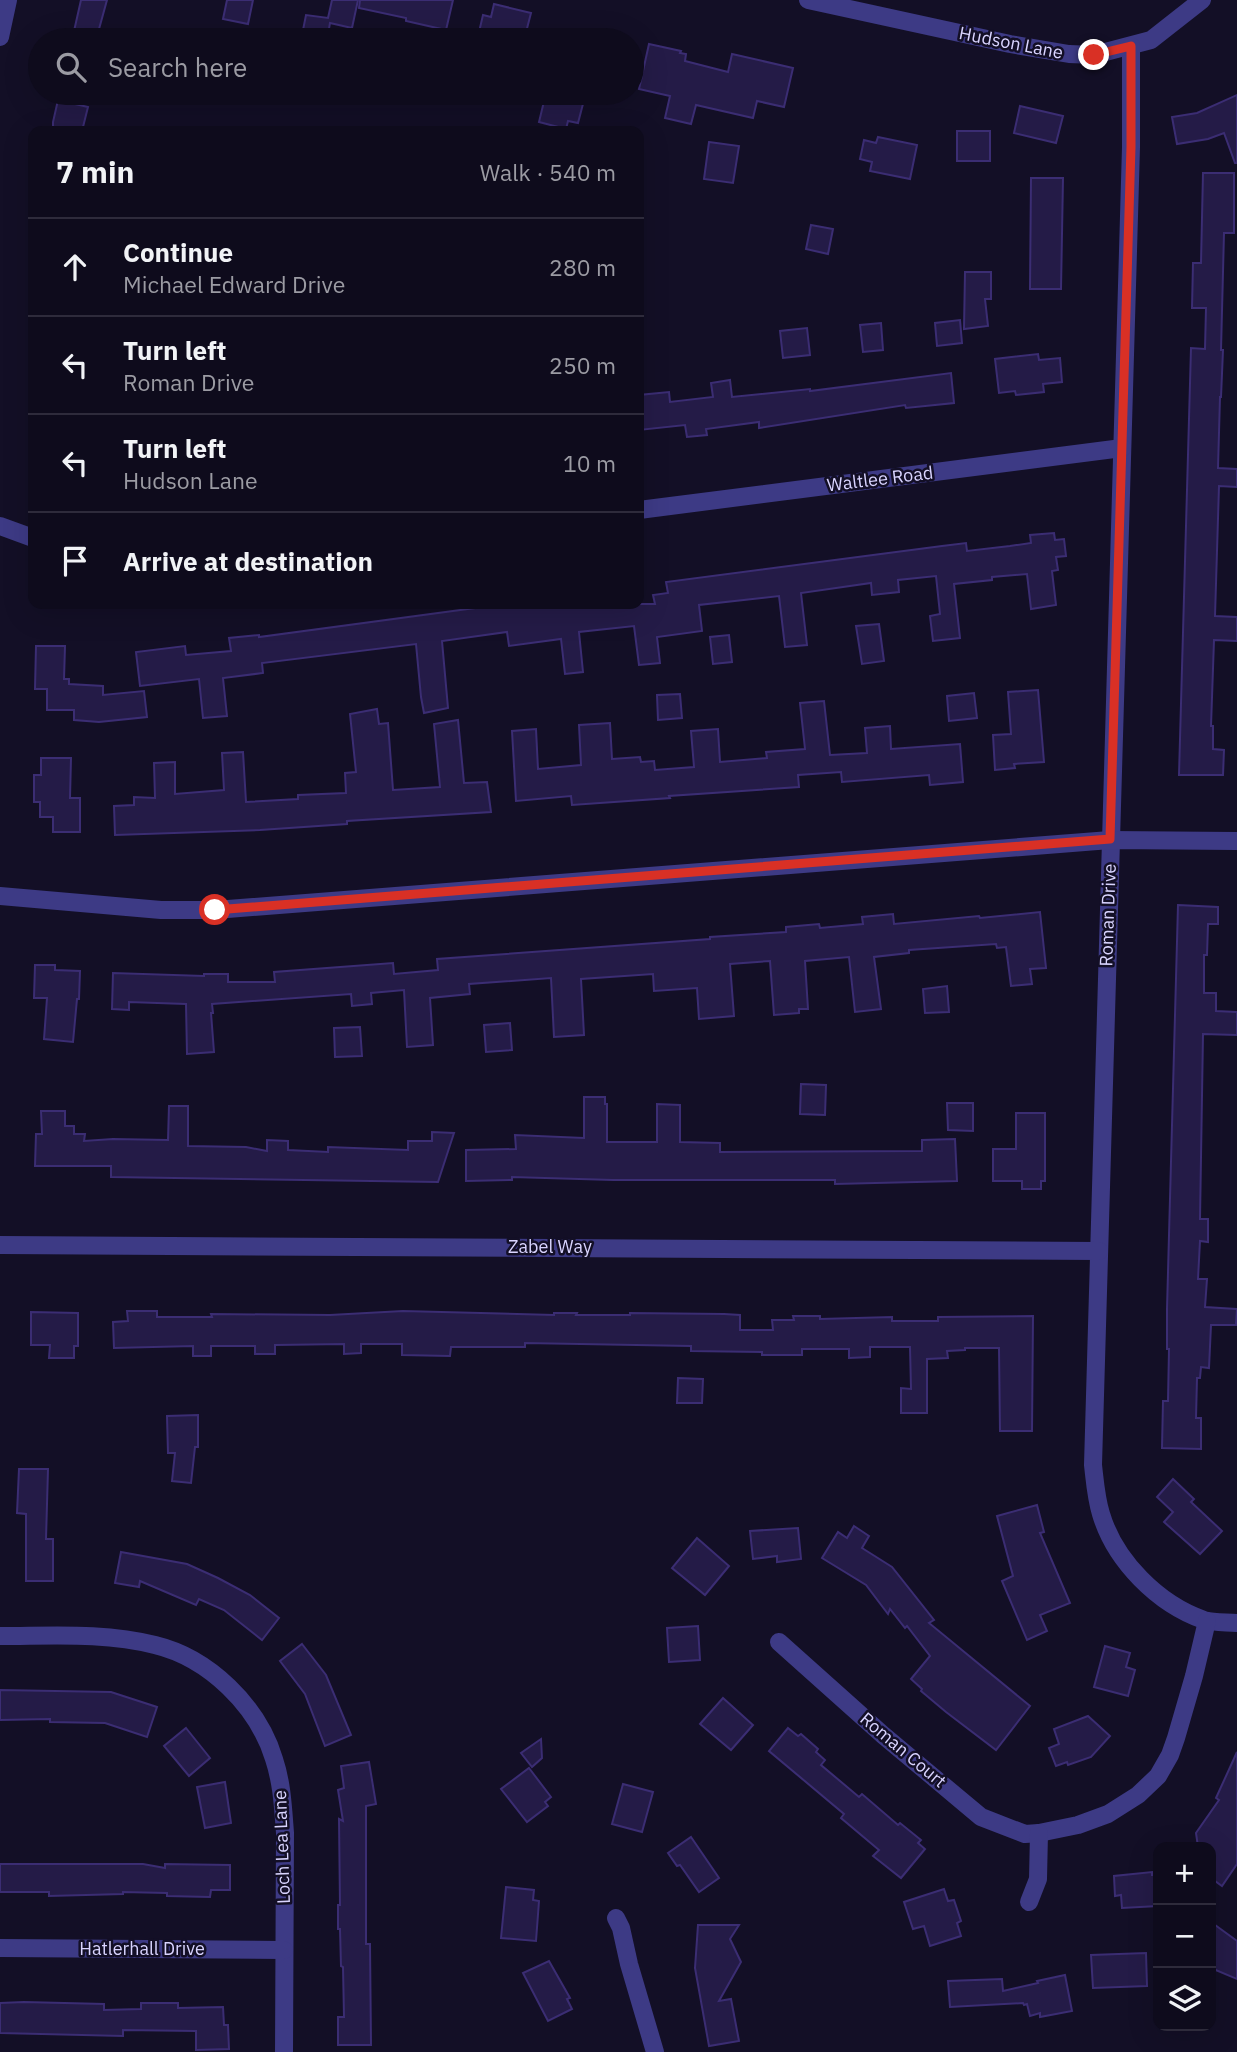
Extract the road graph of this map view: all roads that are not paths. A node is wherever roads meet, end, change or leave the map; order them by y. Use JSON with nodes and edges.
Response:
{"nodes":[{"id":1,"x":8,"y":0,"type":"edge"},
{"id":2,"x":808,"y":0,"type":"edge"},
{"id":3,"x":1202,"y":0,"type":"edge"},
{"id":4,"x":0,"y":37,"type":"edge"},
{"id":5,"x":1131,"y":46,"type":"junction"},
{"id":6,"x":1122,"y":448,"type":"junction"},
{"id":7,"x":644,"y":509,"type":"edge"},
{"id":8,"x":0,"y":526,"type":"edge"},
{"id":9,"x":28,"y":536,"type":"edge"},
{"id":10,"x":1110,"y":839,"type":"junction"},
{"id":11,"x":1237,"y":841,"type":"edge"},
{"id":12,"x":0,"y":896,"type":"edge"},
{"id":13,"x":0,"y":1245,"type":"edge"},
{"id":14,"x":1099,"y":1251,"type":"junction"},
{"id":15,"x":1207,"y":1621,"type":"junction"},
{"id":16,"x":1237,"y":1623,"type":"edge"},
{"id":17,"x":0,"y":1636,"type":"edge"},
{"id":18,"x":779,"y":1642,"type":"dead end"},
{"id":19,"x":1039,"y":1833,"type":"junction"},
{"id":20,"x":1029,"y":1902,"type":"dead end"},
{"id":21,"x":616,"y":1918,"type":"dead end"},
{"id":22,"x":0,"y":1948,"type":"edge"},
{"id":23,"x":284,"y":1950,"type":"junction"},
{"id":24,"x":284,"y":2052,"type":"edge"},
{"id":25,"x":655,"y":2052,"type":"edge"}],
"edges":[{"from":1,"to":4,"type":"street"},
{"from":2,"to":5,"type":"street","name":"Hudson Lane"},
{"from":3,"to":5,"type":"street","name":"Hudson Lane"},
{"from":5,"to":6,"type":"street","name":"Roman Drive"},
{"from":6,"to":7,"type":"street","name":"Waltlee Road"},
{"from":6,"to":10,"type":"street","name":"Roman Drive"},
{"from":8,"to":9,"type":"street"},
{"from":10,"to":11,"type":"street"},
{"from":10,"to":12,"type":"street"},
{"from":10,"to":14,"type":"street","name":"Roman Drive"},
{"from":13,"to":14,"type":"street","name":"Zabel Way"},
{"from":14,"to":15,"type":"street","name":"Roman Drive"},
{"from":15,"to":16,"type":"street","name":"Roman Drive"},
{"from":15,"to":19,"type":"street","name":"Roman Court"},
{"from":17,"to":23,"type":"street","name":"Loch Lea Lane"},
{"from":18,"to":19,"type":"street","name":"Roman Court"},
{"from":19,"to":20,"type":"street"},
{"from":21,"to":25,"type":"street"},
{"from":22,"to":23,"type":"street","name":"Hatlerhall Drive"},
{"from":23,"to":24,"type":"street","name":"Loch Lea Lane"}]}
